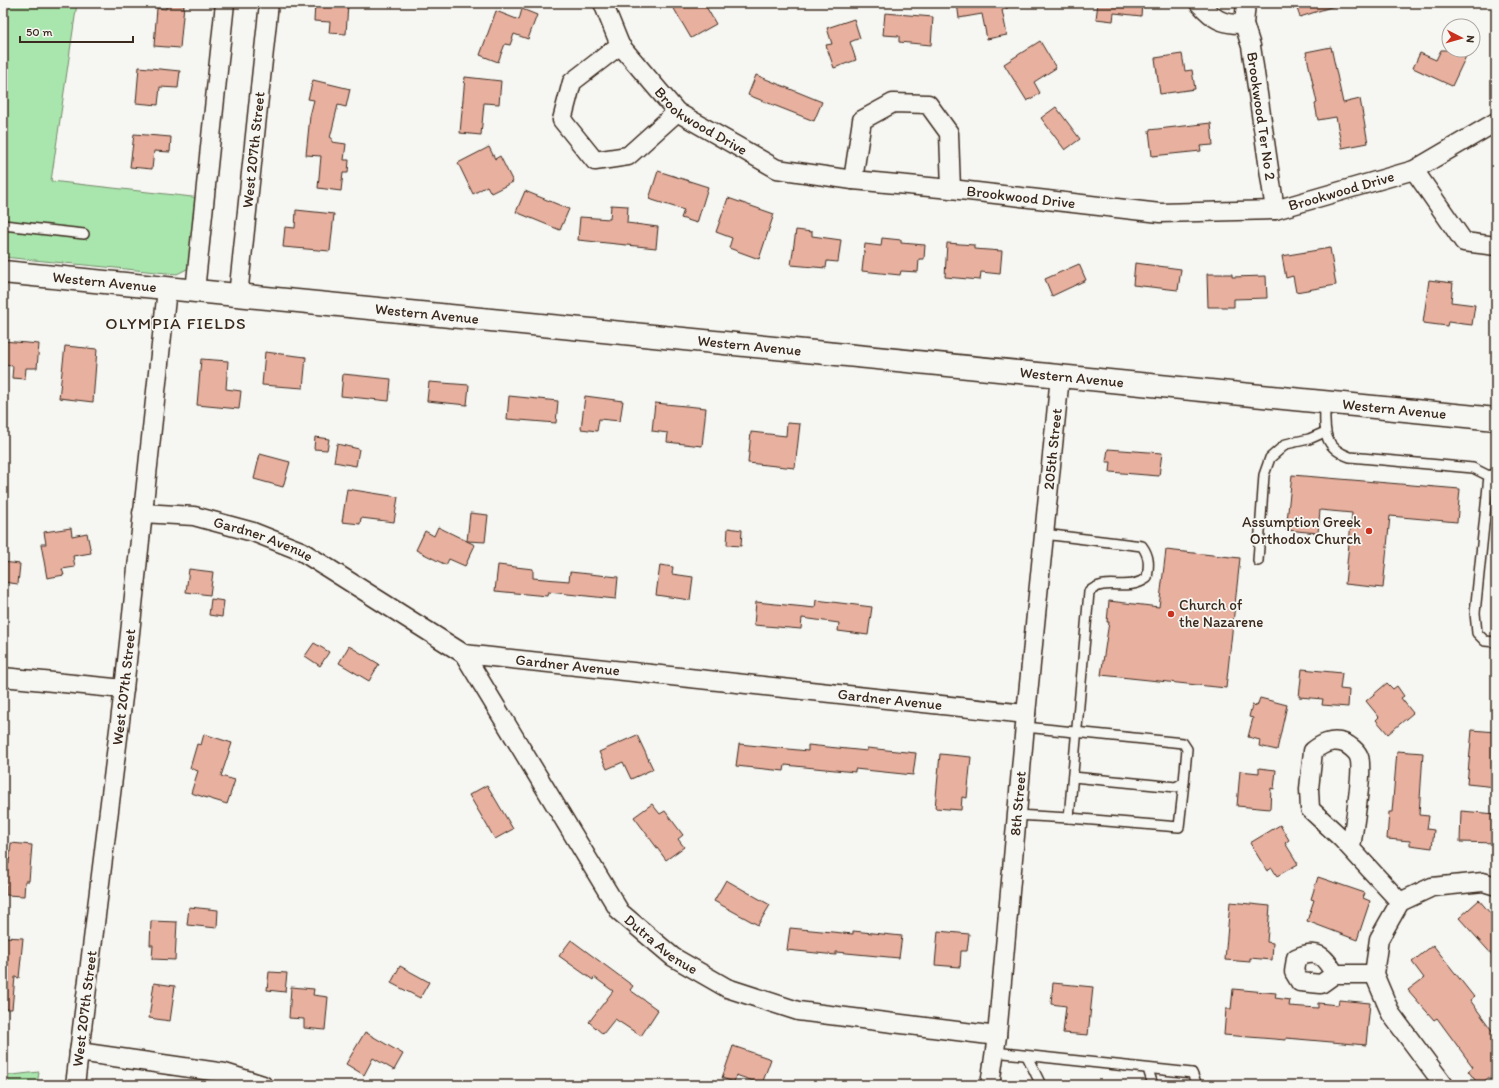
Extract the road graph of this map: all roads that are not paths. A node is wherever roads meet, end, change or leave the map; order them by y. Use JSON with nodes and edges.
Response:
{"nodes":[{"id":1,"x":225,"y":3,"type":"edge"},
{"id":2,"x":269,"y":3,"type":"edge"},
{"id":3,"x":603,"y":3,"type":"edge"},
{"id":4,"x":1199,"y":3,"type":"edge"},
{"id":5,"x":1246,"y":3,"type":"edge"},
{"id":6,"x":1244,"y":24,"type":"junction"},
{"id":7,"x":620,"y":46,"type":"junction"},
{"id":8,"x":676,"y":112,"type":"junction"},
{"id":9,"x":1496,"y":122,"type":"edge"},
{"id":10,"x":1414,"y":170,"type":"junction"},
{"id":11,"x":853,"y":180,"type":"junction"},
{"id":12,"x":951,"y":189,"type":"junction"},
{"id":13,"x":1275,"y":210,"type":"junction"},
{"id":14,"x":3,"y":225,"type":"edge"},
{"id":15,"x":84,"y":234,"type":"dead end"},
{"id":16,"x":1496,"y":246,"type":"edge"},
{"id":17,"x":3,"y":272,"type":"edge"},
{"id":18,"x":167,"y":289,"type":"junction"},
{"id":19,"x":195,"y":291,"type":"junction"},
{"id":20,"x":238,"y":296,"type":"junction"},
{"id":21,"x":1060,"y":376,"type":"junction"},
{"id":22,"x":1325,"y":402,"type":"junction"},
{"id":23,"x":1496,"y":419,"type":"edge"},
{"id":24,"x":1325,"y":432,"type":"junction"},
{"id":25,"x":1492,"y":475,"type":"edge"},
{"id":26,"x":142,"y":513,"type":"junction"},
{"id":27,"x":1045,"y":528,"type":"junction"},
{"id":28,"x":1258,"y":561,"type":"dead end"},
{"id":29,"x":1496,"y":642,"type":"edge"},
{"id":30,"x":464,"y":654,"type":"junction"},
{"id":31,"x":3,"y":677,"type":"edge"},
{"id":32,"x":124,"y":689,"type":"junction"},
{"id":33,"x":1025,"y":720,"type":"junction"},
{"id":34,"x":1077,"y":731,"type":"junction"},
{"id":35,"x":1073,"y":777,"type":"junction"},
{"id":36,"x":1184,"y":782,"type":"junction"},
{"id":37,"x":1016,"y":815,"type":"junction"},
{"id":38,"x":1069,"y":818,"type":"junction"},
{"id":39,"x":1351,"y":848,"type":"junction"},
{"id":40,"x":1496,"y":886,"type":"edge"},
{"id":41,"x":1400,"y":902,"type":"junction"},
{"id":42,"x":1335,"y":974,"type":"dead end"},
{"id":43,"x":1374,"y":974,"type":"junction"},
{"id":44,"x":995,"y":1044,"type":"junction"},
{"id":45,"x":79,"y":1052,"type":"junction"},
{"id":46,"x":1027,"y":1056,"type":"junction"},
{"id":47,"x":1148,"y":1069,"type":"junction"},
{"id":48,"x":76,"y":1085,"type":"edge"},
{"id":49,"x":263,"y":1085,"type":"edge"},
{"id":50,"x":990,"y":1085,"type":"edge"},
{"id":51,"x":1041,"y":1085,"type":"edge"},
{"id":52,"x":1154,"y":1085,"type":"edge"},
{"id":53,"x":1197,"y":1085,"type":"edge"},
{"id":54,"x":1444,"y":1085,"type":"edge"}],
"edges":[{"from":1,"to":19,"type":"street"},
{"from":2,"to":20,"type":"street","name":"West 207th Street"},
{"from":3,"to":7,"type":"street","name":"Brookwood Drive"},
{"from":4,"to":6,"type":"street"},
{"from":5,"to":6,"type":"street","name":"Brookwood Ter No 2"},
{"from":6,"to":13,"type":"street","name":"Brookwood Ter No 2"},
{"from":7,"to":8,"type":"street","name":"Brookwood Drive"},
{"from":7,"to":8,"type":"street"},
{"from":8,"to":11,"type":"street","name":"Brookwood Drive"},
{"from":9,"to":10,"type":"street","name":"Brookwood Drive"},
{"from":10,"to":13,"type":"street","name":"Brookwood Drive"},
{"from":10,"to":16,"type":"street"},
{"from":11,"to":12,"type":"street","name":"Brookwood Drive"},
{"from":11,"to":12,"type":"street"},
{"from":12,"to":13,"type":"street","name":"Brookwood Drive"},
{"from":14,"to":15,"type":"lane"},
{"from":17,"to":18,"type":"main road","name":"Western Avenue"},
{"from":18,"to":19,"type":"main road","name":"Western Avenue"},
{"from":18,"to":26,"type":"street","name":"West 207th Street"},
{"from":19,"to":20,"type":"main road","name":"Western Avenue"},
{"from":20,"to":21,"type":"main road","name":"Western Avenue"},
{"from":21,"to":22,"type":"main road","name":"Western Avenue"},
{"from":21,"to":27,"type":"street","name":"205th Street"},
{"from":22,"to":23,"type":"main road","name":"Western Avenue"},
{"from":22,"to":24,"type":"lane"},
{"from":24,"to":25,"type":"lane"},
{"from":24,"to":28,"type":"lane"},
{"from":25,"to":29,"type":"lane"},
{"from":26,"to":30,"type":"street","name":"Gardner Avenue"},
{"from":26,"to":32,"type":"street","name":"West 207th Street"},
{"from":27,"to":33,"type":"street","name":"8th Street"},
{"from":27,"to":34,"type":"lane"},
{"from":30,"to":33,"type":"street","name":"Gardner Avenue"},
{"from":30,"to":44,"type":"street","name":"Dutra Avenue"},
{"from":31,"to":32,"type":"street"},
{"from":32,"to":45,"type":"street","name":"West 207th Street"},
{"from":33,"to":34,"type":"lane"},
{"from":33,"to":37,"type":"street","name":"8th Street"},
{"from":34,"to":35,"type":"lane"},
{"from":34,"to":36,"type":"lane"},
{"from":35,"to":36,"type":"lane"},
{"from":35,"to":38,"type":"lane"},
{"from":36,"to":38,"type":"lane"},
{"from":37,"to":38,"type":"lane"},
{"from":37,"to":44,"type":"street","name":"8th Street"},
{"from":39,"to":39,"type":"street"},
{"from":39,"to":41,"type":"street"},
{"from":40,"to":41,"type":"street"},
{"from":41,"to":43,"type":"street"},
{"from":42,"to":43,"type":"street"},
{"from":43,"to":54,"type":"street"},
{"from":44,"to":46,"type":"lane"},
{"from":44,"to":50,"type":"street","name":"8th Street"},
{"from":45,"to":48,"type":"street","name":"West 207th Street"},
{"from":45,"to":49,"type":"street"},
{"from":46,"to":47,"type":"lane"},
{"from":46,"to":51,"type":"lane"},
{"from":47,"to":52,"type":"lane"},
{"from":47,"to":53,"type":"lane"}]}
